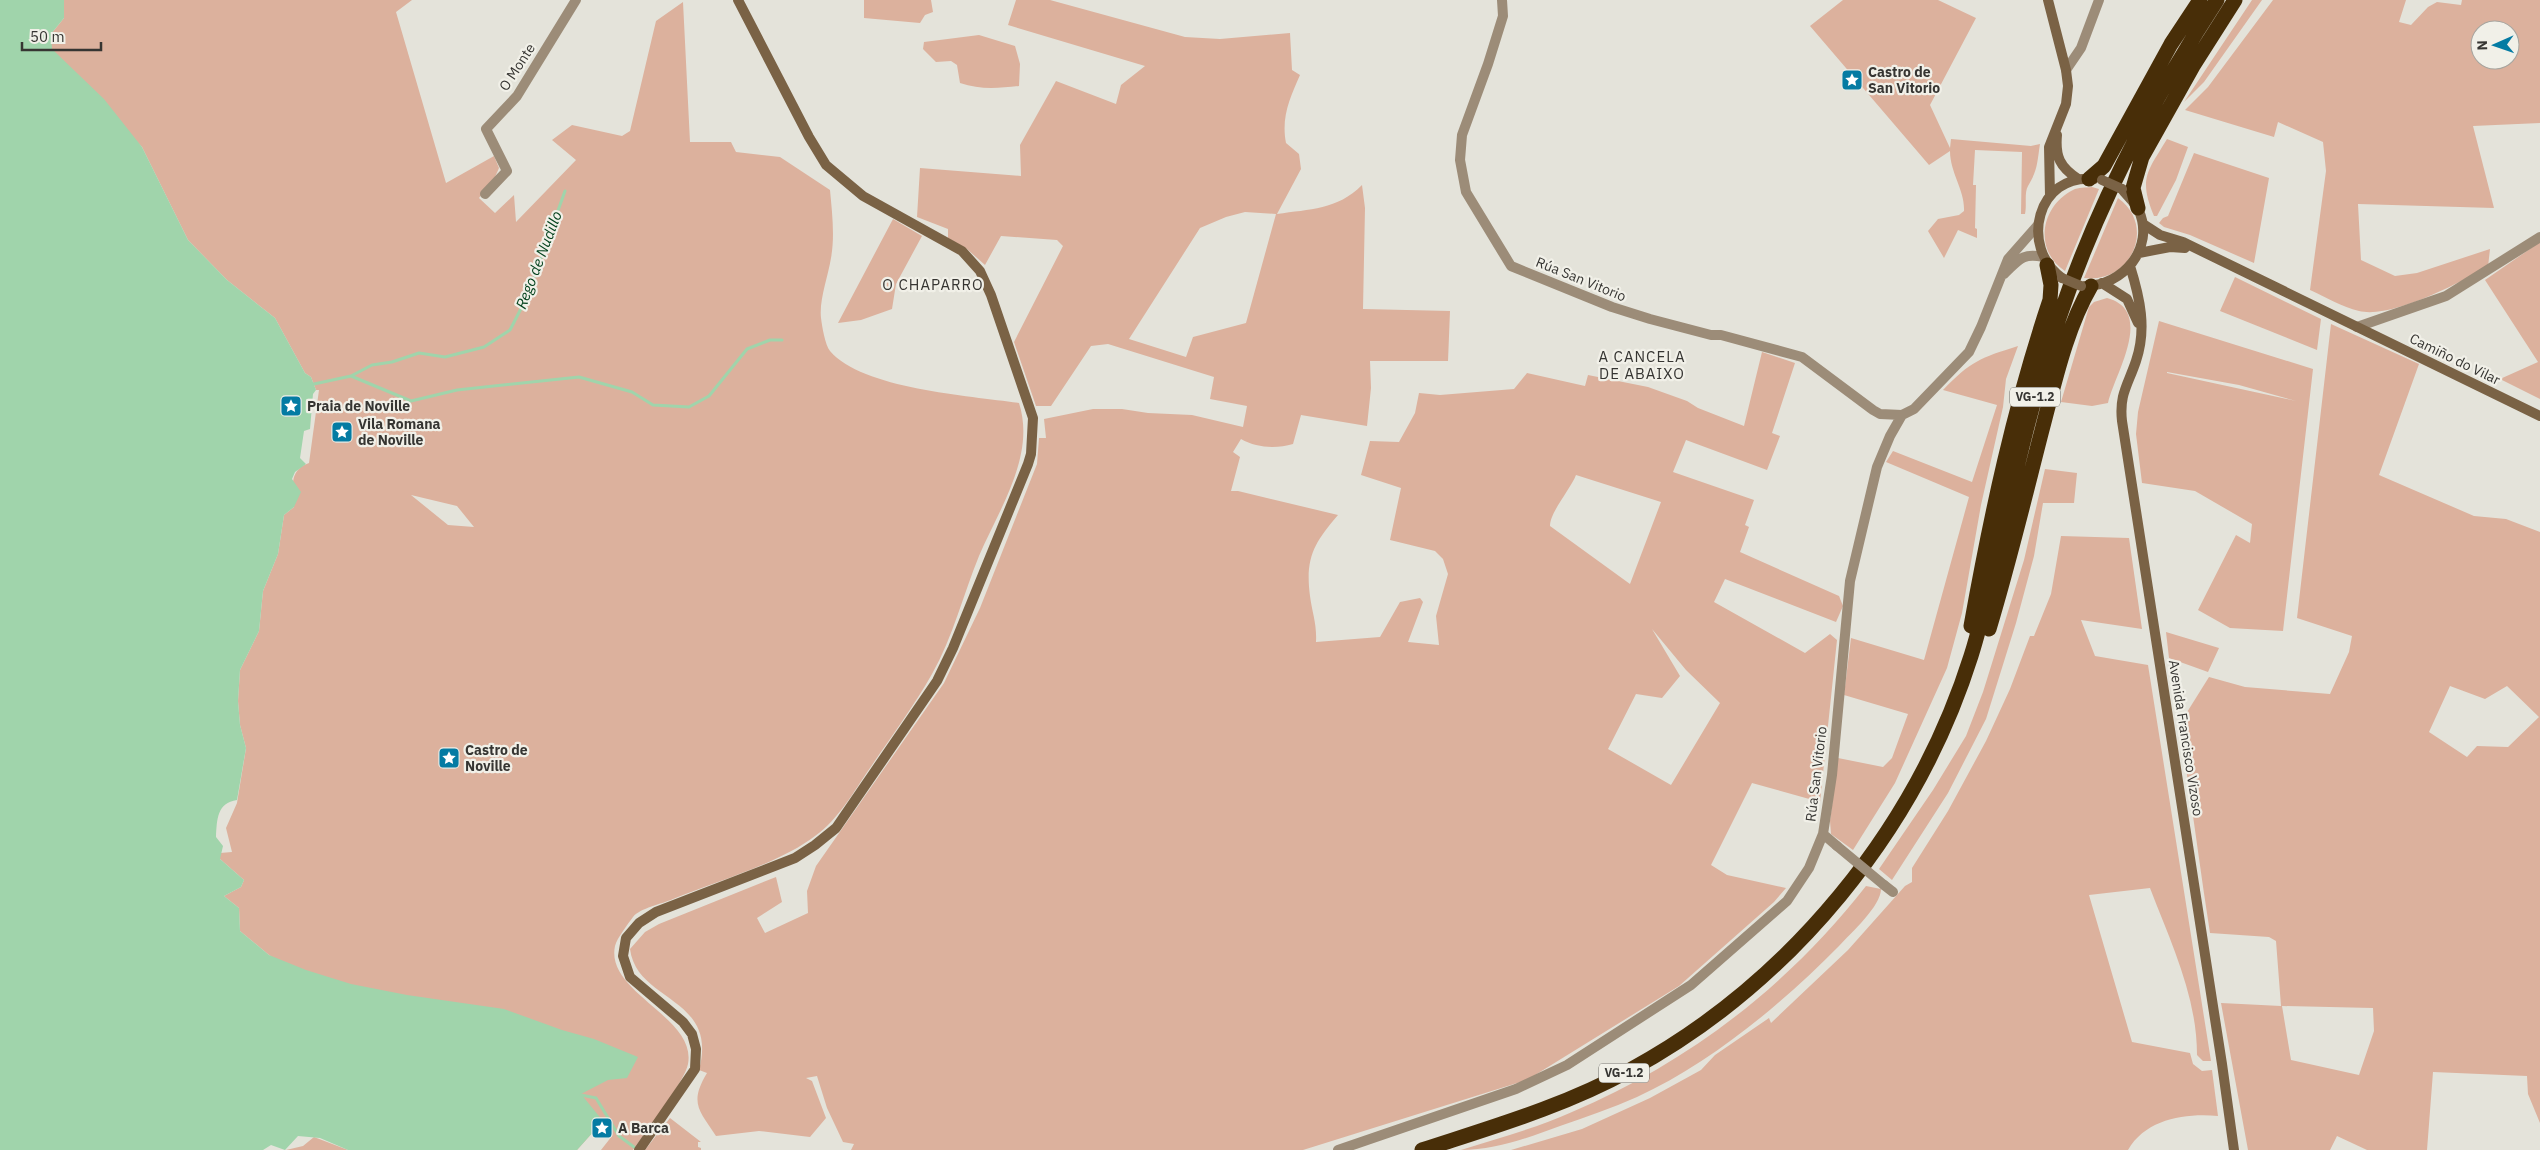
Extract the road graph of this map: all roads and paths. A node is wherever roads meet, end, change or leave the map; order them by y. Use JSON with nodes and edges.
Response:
{"nodes":[{"id":1,"x":576,"y":0,"type":"edge"},
{"id":2,"x":738,"y":0,"type":"edge"},
{"id":3,"x":1502,"y":0,"type":"edge"},
{"id":4,"x":2048,"y":0,"type":"edge"},
{"id":5,"x":2098,"y":0,"type":"edge"},
{"id":6,"x":2200,"y":0,"type":"edge"},
{"id":7,"x":2217,"y":0,"type":"edge"},
{"id":8,"x":2235,"y":0,"type":"edge"},
{"id":9,"x":2066,"y":70,"type":"junction"},
{"id":10,"x":2058,"y":127,"type":"junction"},
{"id":11,"x":2090,"y":179,"type":"junction"},
{"id":12,"x":485,"y":194,"type":"dead end"},
{"id":13,"x":2050,"y":196,"type":"junction"},
{"id":14,"x":2138,"y":208,"type":"junction"},
{"id":15,"x":2143,"y":224,"type":"junction"},
{"id":16,"x":2038,"y":225,"type":"junction"},
{"id":17,"x":2540,"y":237,"type":"edge"},
{"id":18,"x":2200,"y":251,"type":"junction"},
{"id":19,"x":2139,"y":253,"type":"junction"},
{"id":20,"x":2045,"y":261,"type":"junction"},
{"id":21,"x":2130,"y":266,"type":"junction"},
{"id":22,"x":2003,"y":275,"type":"junction"},
{"id":23,"x":2091,"y":285,"type":"junction"},
{"id":24,"x":2357,"y":327,"type":"junction"},
{"id":25,"x":2142,"y":334,"type":"junction"},
{"id":26,"x":1902,"y":415,"type":"junction"},
{"id":27,"x":2540,"y":416,"type":"edge"},
{"id":28,"x":1960,"y":689,"type":"junction"},
{"id":29,"x":1899,"y":812,"type":"junction"},
{"id":30,"x":1823,"y":834,"type":"junction"},
{"id":31,"x":1893,"y":892,"type":"dead end"},
{"id":32,"x":639,"y":1150,"type":"edge"},
{"id":33,"x":1338,"y":1150,"type":"edge"},
{"id":34,"x":1422,"y":1150,"type":"edge"},
{"id":35,"x":2234,"y":1150,"type":"edge"}],
"edges":[{"from":1,"to":12,"type":"street","name":"O Monte"},
{"from":2,"to":32,"type":"street"},
{"from":3,"to":26,"type":"street","name":"Rúa San Vitorio"},
{"from":4,"to":9,"type":"street"},
{"from":5,"to":9,"type":"street"},
{"from":6,"to":11,"type":"highway"},
{"from":7,"to":28,"type":"highway","number":"VG-1.2"},
{"from":8,"to":14,"type":"highway"},
{"from":9,"to":10,"type":"street"},
{"from":10,"to":11,"type":"street"},
{"from":10,"to":13,"type":"street"},
{"from":11,"to":13,"type":"street"},
{"from":11,"to":14,"type":"street","bridge":true},
{"from":13,"to":16,"type":"street"},
{"from":14,"to":15,"type":"street"},
{"from":15,"to":18,"type":"street"},
{"from":15,"to":19,"type":"street"},
{"from":16,"to":20,"type":"street"},
{"from":16,"to":22,"type":"street","name":"Rúa San Vitorio"},
{"from":17,"to":24,"type":"street"},
{"from":18,"to":19,"type":"street"},
{"from":18,"to":24,"type":"street","name":"Camiño do Vilar"},
{"from":19,"to":21,"type":"street"},
{"from":20,"to":22,"type":"street"},
{"from":20,"to":23,"type":"street","bridge":true},
{"from":20,"to":29,"type":"highway"},
{"from":21,"to":23,"type":"street"},
{"from":21,"to":25,"type":"street","name":"Avenida Francisco Vizoso"},
{"from":22,"to":26,"type":"street","name":"Rúa San Vitorio"},
{"from":23,"to":25,"type":"street"},
{"from":23,"to":28,"type":"highway"},
{"from":24,"to":27,"type":"street","name":"Camiño do Vilar"},
{"from":25,"to":35,"type":"street","name":"Avenida Francisco Vizoso"},
{"from":26,"to":30,"type":"street","name":"Rúa San Vitorio"},
{"from":28,"to":29,"type":"highway","number":"VG-1.2"},
{"from":29,"to":34,"type":"highway","number":"VG-1.2"},
{"from":30,"to":31,"type":"street","bridge":true},
{"from":30,"to":33,"type":"street","name":"Rúa San Vitorio"}]}
